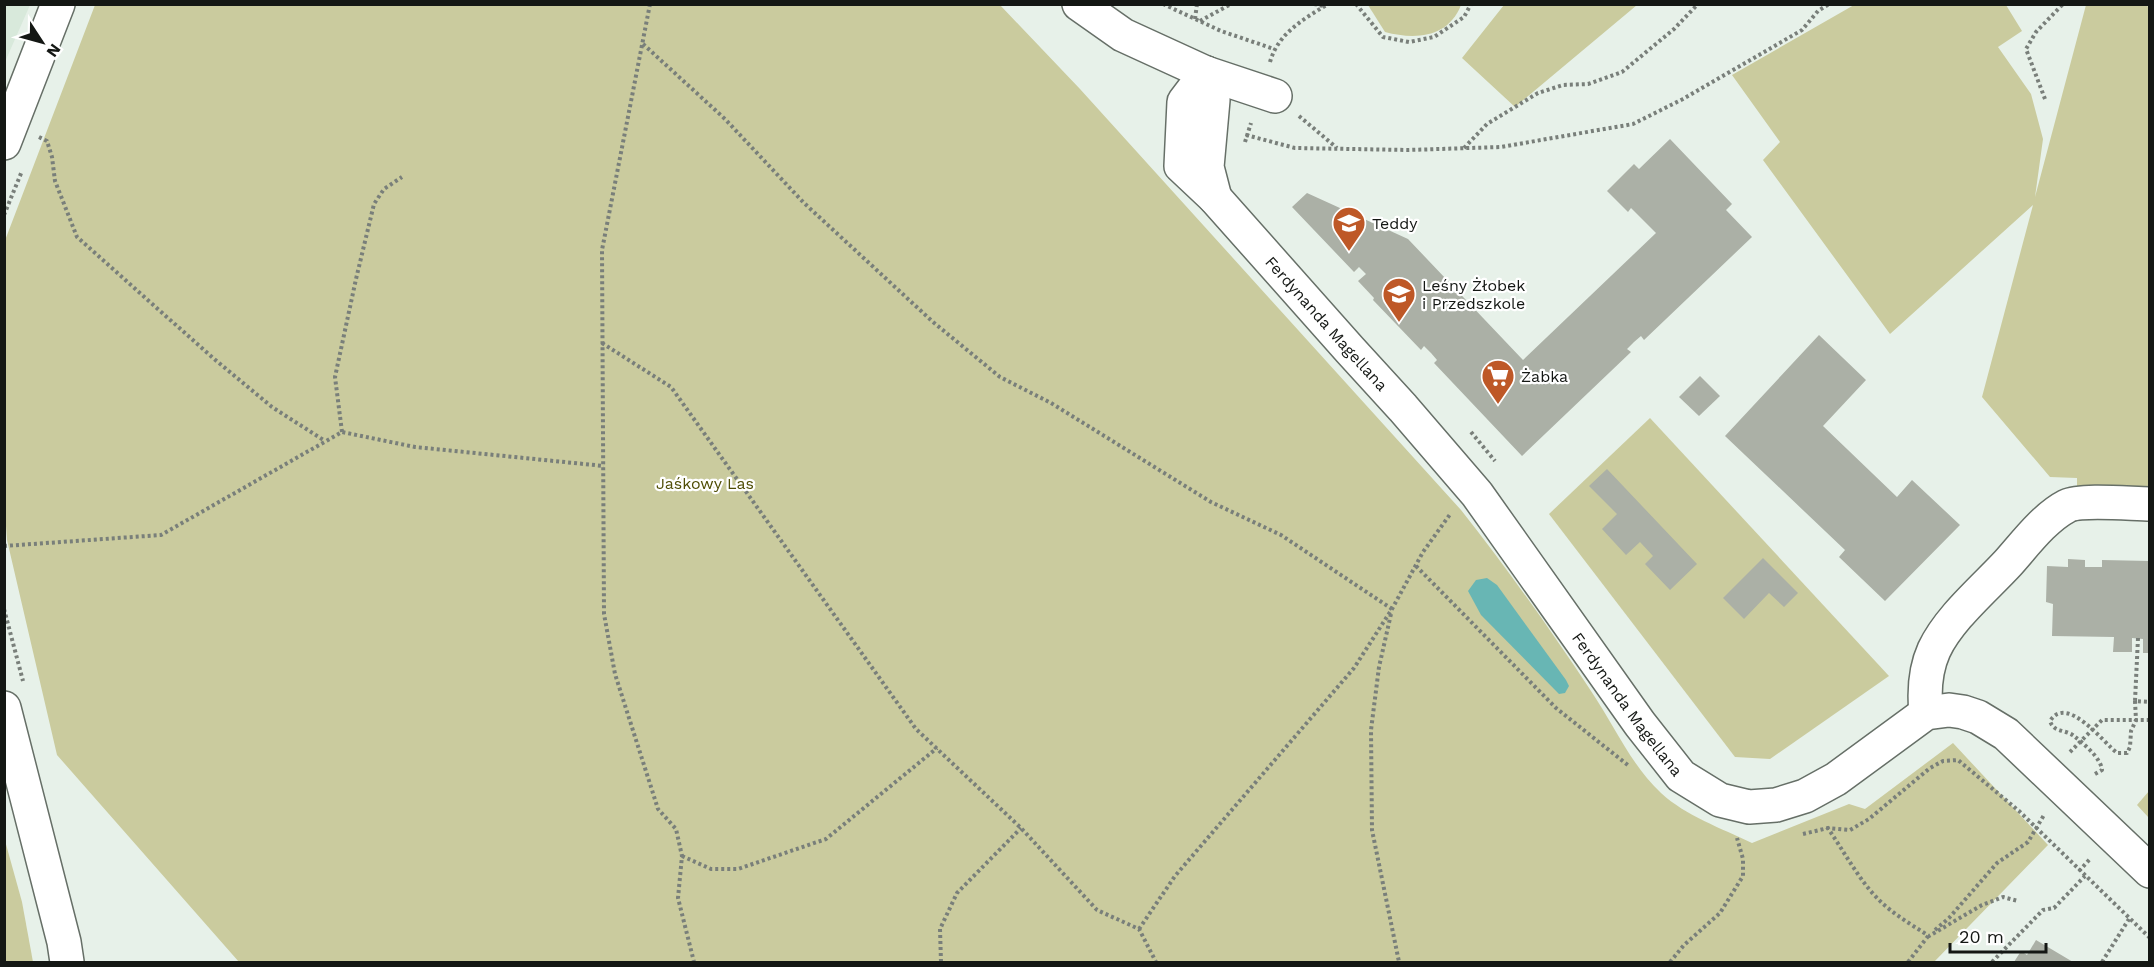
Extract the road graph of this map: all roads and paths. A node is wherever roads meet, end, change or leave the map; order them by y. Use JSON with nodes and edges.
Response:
{"nodes":[{"id":1,"x":58,"y":4,"type":"edge"},
{"id":2,"x":650,"y":4,"type":"edge"},
{"id":3,"x":1079,"y":4,"type":"edge"},
{"id":4,"x":1162,"y":4,"type":"edge"},
{"id":5,"x":1197,"y":4,"type":"edge"},
{"id":6,"x":1231,"y":4,"type":"edge"},
{"id":7,"x":1314,"y":4,"type":"edge"},
{"id":8,"x":1356,"y":4,"type":"edge"},
{"id":9,"x":1471,"y":4,"type":"edge"},
{"id":10,"x":1698,"y":4,"type":"edge"},
{"id":11,"x":1829,"y":4,"type":"edge"},
{"id":12,"x":2063,"y":4,"type":"edge"},
{"id":13,"x":1326,"y":5,"type":"edge"},
{"id":14,"x":1197,"y":20,"type":"junction"},
{"id":15,"x":642,"y":43,"type":"junction"},
{"id":16,"x":1274,"y":49,"type":"junction"},
{"id":17,"x":1206,"y":73,"type":"junction"},
{"id":18,"x":1268,"y":93,"type":"junction"},
{"id":19,"x":2045,"y":99,"type":"dead end"},
{"id":20,"x":36,"y":135,"type":"dead end"},
{"id":21,"x":1246,"y":135,"type":"junction"},
{"id":22,"x":4,"y":143,"type":"edge"},
{"id":23,"x":1244,"y":145,"type":"dead end"},
{"id":24,"x":1463,"y":148,"type":"junction"},
{"id":25,"x":1337,"y":149,"type":"junction"},
{"id":26,"x":402,"y":177,"type":"dead end"},
{"id":27,"x":602,"y":342,"type":"junction"},
{"id":28,"x":1467,"y":428,"type":"dead end"},
{"id":29,"x":342,"y":432,"type":"junction"},
{"id":30,"x":325,"y":441,"type":"junction"},
{"id":31,"x":604,"y":466,"type":"junction"},
{"id":32,"x":1500,"y":470,"type":"dead end"},
{"id":33,"x":1477,"y":494,"type":"junction"},
{"id":34,"x":2150,"y":504,"type":"edge"},
{"id":35,"x":4,"y":546,"type":"edge"},
{"id":36,"x":1416,"y":566,"type":"junction"},
{"id":37,"x":1392,"y":609,"type":"junction"},
{"id":38,"x":2138,"y":638,"type":"dead end"},
{"id":39,"x":2135,"y":701,"type":"junction"},
{"id":40,"x":2150,"y":702,"type":"edge"},
{"id":41,"x":4,"y":708,"type":"edge"},
{"id":42,"x":1926,"y":713,"type":"junction"},
{"id":43,"x":2136,"y":720,"type":"junction"},
{"id":44,"x":2150,"y":720,"type":"edge"},
{"id":45,"x":2092,"y":730,"type":"junction"},
{"id":46,"x":2080,"y":742,"type":"junction"},
{"id":47,"x":937,"y":748,"type":"junction"},
{"id":48,"x":2075,"y":759,"type":"dead end"},
{"id":49,"x":1633,"y":770,"type":"dead end"},
{"id":50,"x":2078,"y":782,"type":"junction"},
{"id":51,"x":1805,"y":796,"type":"junction"},
{"id":52,"x":2036,"y":826,"type":"junction"},
{"id":53,"x":1021,"y":828,"type":"junction"},
{"id":54,"x":1828,"y":828,"type":"junction"},
{"id":55,"x":1729,"y":834,"type":"dead end"},
{"id":56,"x":682,"y":856,"type":"junction"},
{"id":57,"x":2150,"y":871,"type":"edge"},
{"id":58,"x":2085,"y":876,"type":"junction"},
{"id":59,"x":2018,"y":901,"type":"dead end"},
{"id":60,"x":2129,"y":919,"type":"junction"},
{"id":61,"x":1139,"y":929,"type":"junction"},
{"id":62,"x":1929,"y":936,"type":"junction"},
{"id":63,"x":2150,"y":938,"type":"edge"},
{"id":64,"x":67,"y":963,"type":"edge"},
{"id":65,"x":694,"y":963,"type":"edge"},
{"id":66,"x":941,"y":963,"type":"edge"},
{"id":67,"x":1156,"y":963,"type":"edge"},
{"id":68,"x":1399,"y":963,"type":"edge"},
{"id":69,"x":1670,"y":963,"type":"edge"},
{"id":70,"x":1908,"y":963,"type":"edge"},
{"id":71,"x":1992,"y":963,"type":"edge"},
{"id":72,"x":2102,"y":963,"type":"edge"}],
"edges":[{"from":1,"to":22,"type":"street"},
{"from":2,"to":15,"type":"path"},
{"from":3,"to":17,"type":"street"},
{"from":4,"to":14,"type":"path"},
{"from":5,"to":14,"type":"path"},
{"from":6,"to":14,"type":"path"},
{"from":7,"to":13,"type":"path"},
{"from":8,"to":9,"type":"path"},
{"from":10,"to":24,"type":"path"},
{"from":11,"to":24,"type":"path"},
{"from":12,"to":19,"type":"path"},
{"from":13,"to":16,"type":"path"},
{"from":14,"to":16,"type":"path"},
{"from":15,"to":27,"type":"path"},
{"from":15,"to":37,"type":"path"},
{"from":16,"to":18,"type":"path"},
{"from":17,"to":18,"type":"street"},
{"from":17,"to":33,"type":"street","name":"Ferdynanda Magellana"},
{"from":18,"to":21,"type":"path"},
{"from":18,"to":25,"type":"path"},
{"from":20,"to":30,"type":"path"},
{"from":21,"to":23,"type":"path"},
{"from":21,"to":25,"type":"path"},
{"from":24,"to":25,"type":"path"},
{"from":26,"to":29,"type":"path"},
{"from":27,"to":31,"type":"path"},
{"from":27,"to":47,"type":"path"},
{"from":28,"to":32,"type":"path"},
{"from":29,"to":30,"type":"path"},
{"from":29,"to":31,"type":"path"},
{"from":30,"to":35,"type":"path"},
{"from":31,"to":56,"type":"path"},
{"from":33,"to":36,"type":"path"},
{"from":33,"to":51,"type":"street","name":"Ferdynanda Magellana"},
{"from":34,"to":42,"type":"street"},
{"from":36,"to":37,"type":"path"},
{"from":36,"to":49,"type":"path"},
{"from":37,"to":61,"type":"path"},
{"from":37,"to":68,"type":"path"},
{"from":38,"to":39,"type":"path"},
{"from":39,"to":40,"type":"path"},
{"from":39,"to":43,"type":"path"},
{"from":41,"to":64,"type":"street"},
{"from":42,"to":50,"type":"street"},
{"from":42,"to":51,"type":"street","name":"Ferdynanda Magellana"},
{"from":43,"to":44,"type":"path"},
{"from":43,"to":45,"type":"path"},
{"from":43,"to":45,"type":"path"},
{"from":45,"to":46,"type":"path"},
{"from":45,"to":46,"type":"path"},
{"from":46,"to":48,"type":"path"},
{"from":46,"to":50,"type":"path"},
{"from":47,"to":53,"type":"path"},
{"from":47,"to":56,"type":"path"},
{"from":50,"to":52,"type":"path"},
{"from":50,"to":57,"type":"street"},
{"from":51,"to":54,"type":"path"},
{"from":52,"to":54,"type":"path"},
{"from":52,"to":58,"type":"path"},
{"from":52,"to":62,"type":"path"},
{"from":53,"to":61,"type":"path"},
{"from":53,"to":66,"type":"path"},
{"from":54,"to":62,"type":"path"},
{"from":55,"to":69,"type":"path"},
{"from":56,"to":65,"type":"path"},
{"from":58,"to":60,"type":"path"},
{"from":58,"to":71,"type":"path"},
{"from":59,"to":62,"type":"path"},
{"from":60,"to":63,"type":"path"},
{"from":60,"to":72,"type":"path"},
{"from":61,"to":67,"type":"path"},
{"from":62,"to":70,"type":"path"}]}
